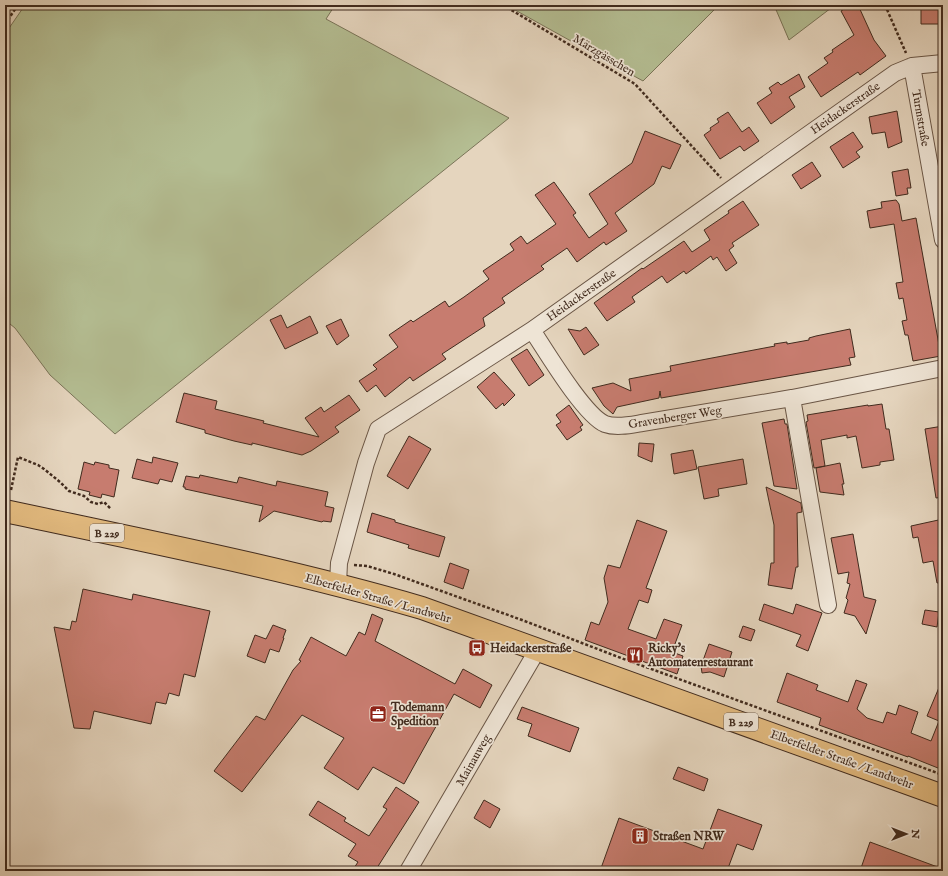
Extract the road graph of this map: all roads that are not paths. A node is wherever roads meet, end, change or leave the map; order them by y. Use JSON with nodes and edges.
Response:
{"nodes":[{"id":1,"x":943,"y":63,"type":"edge"},
{"id":2,"x":912,"y":66,"type":"junction"},
{"id":3,"x":943,"y":240,"type":"edge"},
{"id":4,"x":532,"y":330,"type":"junction"},
{"id":5,"x":943,"y":368,"type":"edge"},
{"id":6,"x":792,"y":398,"type":"junction"},
{"id":7,"x":8,"y":501,"type":"edge"},
{"id":8,"x":338,"y":574,"type":"junction"},
{"id":9,"x":828,"y":604,"type":"dead end"},
{"id":10,"x":538,"y":649,"type":"junction"},
{"id":11,"x":943,"y":796,"type":"edge"},
{"id":12,"x":408,"y":871,"type":"edge"}],
"edges":[{"from":1,"to":2,"type":"street","name":"Heidackerstraße"},
{"from":2,"to":3,"type":"street","name":"Turmstraße"},
{"from":2,"to":4,"type":"street","name":"Heidackerstraße"},
{"from":4,"to":6,"type":"street","name":"Gravenberger Weg"},
{"from":4,"to":8,"type":"street","name":"Heidackerstraße"},
{"from":5,"to":6,"type":"street","name":"Gravenberger Weg"},
{"from":6,"to":9,"type":"street"},
{"from":7,"to":8,"type":"main road","name":"Elberfelder Straße / Landwehr","number":"B 229"},
{"from":8,"to":10,"type":"main road","name":"Elberfelder Straße / Landwehr","number":"B 229"},
{"from":10,"to":11,"type":"main road","name":"Elberfelder Straße / Landwehr","number":"B 229"},
{"from":10,"to":12,"type":"street","name":"Mainauweg"}]}
